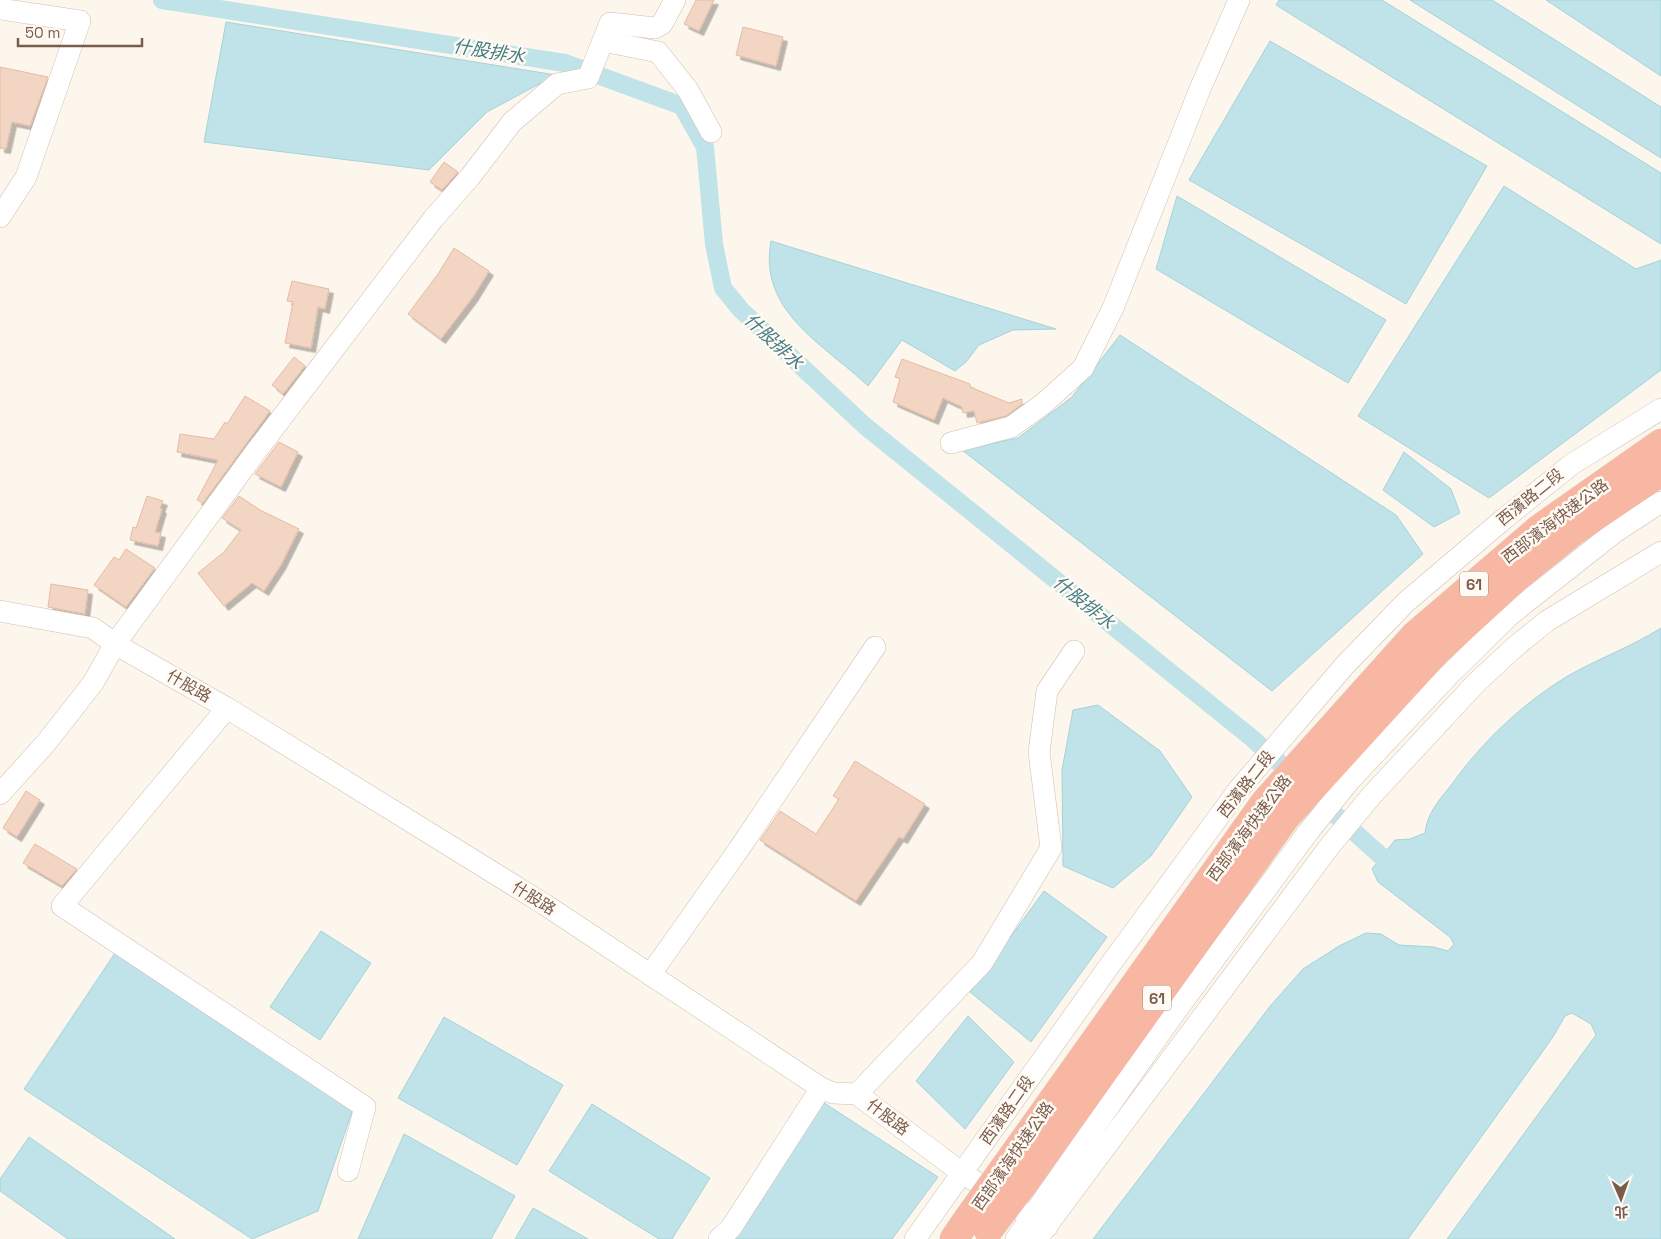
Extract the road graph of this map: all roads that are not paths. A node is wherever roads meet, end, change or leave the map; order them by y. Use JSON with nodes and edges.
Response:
{"nodes":[{"id":1,"x":675,"y":0,"type":"edge"},
{"id":2,"x":1239,"y":0,"type":"edge"},
{"id":3,"x":0,"y":9,"type":"edge"},
{"id":4,"x":602,"y":46,"type":"junction"},
{"id":5,"x":710,"y":132,"type":"dead end"},
{"id":6,"x":0,"y":217,"type":"edge"},
{"id":7,"x":1661,"y":409,"type":"edge"},
{"id":8,"x":951,"y":443,"type":"dead end"},
{"id":9,"x":1661,"y":443,"type":"edge"},
{"id":10,"x":1661,"y":472,"type":"edge"},
{"id":11,"x":1661,"y":502,"type":"edge"},
{"id":12,"x":1661,"y":552,"type":"edge"},
{"id":13,"x":0,"y":611,"type":"edge"},
{"id":14,"x":115,"y":644,"type":"junction"},
{"id":15,"x":875,"y":647,"type":"dead end"},
{"id":16,"x":1074,"y":652,"type":"dead end"},
{"id":17,"x":227,"y":708,"type":"junction"},
{"id":18,"x":1341,"y":773,"type":"junction"},
{"id":19,"x":0,"y":794,"type":"edge"},
{"id":20,"x":1276,"y":810,"type":"junction"},
{"id":21,"x":650,"y":975,"type":"junction"},
{"id":22,"x":820,"y":1088,"type":"junction"},
{"id":23,"x":857,"y":1094,"type":"junction"},
{"id":24,"x":348,"y":1171,"type":"dead end"},
{"id":25,"x":962,"y":1173,"type":"junction"},
{"id":26,"x":1039,"y":1227,"type":"edge"},
{"id":27,"x":973,"y":1232,"type":"edge"},
{"id":28,"x":719,"y":1239,"type":"edge"},
{"id":29,"x":915,"y":1239,"type":"edge"},
{"id":30,"x":1016,"y":1239,"type":"edge"}],
"edges":[{"from":1,"to":4,"type":"street"},
{"from":2,"to":8,"type":"street"},
{"from":3,"to":6,"type":"street"},
{"from":4,"to":5,"type":"street"},
{"from":4,"to":14,"type":"street"},
{"from":7,"to":25,"type":"street","name":"西濱路二段"},
{"from":9,"to":20,"type":"highway","name":"西部濱海快速公路","number":"61"},
{"from":10,"to":18,"type":"highway","name":"西部濱海快速公路","number":"61"},
{"from":11,"to":18,"type":"street"},
{"from":12,"to":26,"type":"street"},
{"from":13,"to":14,"type":"street","name":"什股路"},
{"from":14,"to":17,"type":"street","name":"什股路"},
{"from":14,"to":19,"type":"street"},
{"from":15,"to":21,"type":"street"},
{"from":16,"to":23,"type":"street"},
{"from":17,"to":21,"type":"street","name":"什股路"},
{"from":17,"to":24,"type":"street"},
{"from":18,"to":20,"type":"highway","name":"西部濱海快速公路","number":"61"},
{"from":18,"to":26,"type":"street"},
{"from":20,"to":27,"type":"highway","name":"西部濱海快速公路","number":"61","bridge":true},
{"from":21,"to":22,"type":"street","name":"什股路"},
{"from":22,"to":23,"type":"street","name":"什股路"},
{"from":22,"to":28,"type":"street"},
{"from":23,"to":25,"type":"street","name":"什股路"},
{"from":25,"to":26,"type":"street","name":"什股路"},
{"from":25,"to":29,"type":"street","name":"西濱路二段"},
{"from":26,"to":30,"type":"street"}]}
